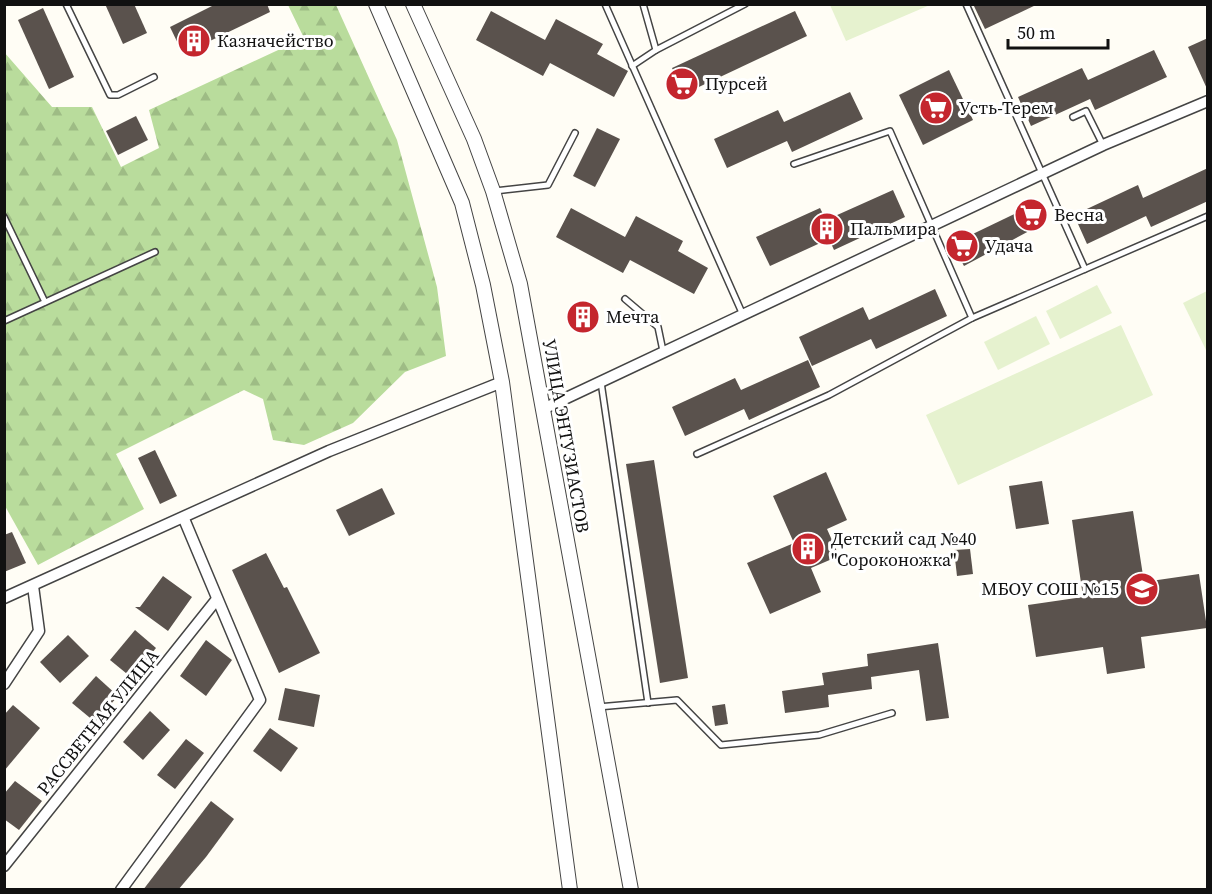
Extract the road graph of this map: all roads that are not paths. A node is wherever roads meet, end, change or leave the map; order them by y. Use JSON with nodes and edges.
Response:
{"nodes":[{"id":1,"x":66,"y":4,"type":"edge"},
{"id":2,"x":376,"y":4,"type":"edge"},
{"id":3,"x":605,"y":4,"type":"edge"},
{"id":4,"x":643,"y":4,"type":"edge"},
{"id":5,"x":745,"y":4,"type":"edge"},
{"id":6,"x":966,"y":4,"type":"edge"},
{"id":7,"x":414,"y":5,"type":"edge"},
{"id":8,"x":656,"y":50,"type":"junction"},
{"id":9,"x":632,"y":66,"type":"junction"},
{"id":10,"x":154,"y":77,"type":"dead end"},
{"id":11,"x":1208,"y":101,"type":"edge"},
{"id":12,"x":1073,"y":117,"type":"dead end"},
{"id":13,"x":575,"y":133,"type":"dead end"},
{"id":14,"x":1103,"y":145,"type":"junction"},
{"id":15,"x":794,"y":164,"type":"dead end"},
{"id":16,"x":1043,"y":174,"type":"junction"},
{"id":17,"x":493,"y":191,"type":"junction"},
{"id":18,"x":1208,"y":216,"type":"edge"},
{"id":19,"x":4,"y":217,"type":"edge"},
{"id":20,"x":932,"y":227,"type":"junction"},
{"id":21,"x":155,"y":252,"type":"dead end"},
{"id":22,"x":1085,"y":269,"type":"junction"},
{"id":23,"x":625,"y":299,"type":"dead end"},
{"id":24,"x":45,"y":302,"type":"junction"},
{"id":25,"x":743,"y":315,"type":"junction"},
{"id":26,"x":972,"y":318,"type":"junction"},
{"id":27,"x":4,"y":321,"type":"edge"},
{"id":28,"x":664,"y":353,"type":"junction"},
{"id":29,"x":502,"y":382,"type":"junction"},
{"id":30,"x":601,"y":382,"type":"junction"},
{"id":31,"x":543,"y":409,"type":"junction"},
{"id":32,"x":697,"y":454,"type":"dead end"},
{"id":33,"x":184,"y":519,"type":"junction"},
{"id":34,"x":33,"y":586,"type":"junction"},
{"id":35,"x":4,"y":598,"type":"edge"},
{"id":36,"x":217,"y":599,"type":"junction"},
{"id":37,"x":4,"y":684,"type":"edge"},
{"id":38,"x":648,"y":703,"type":"junction"},
{"id":39,"x":598,"y":707,"type":"junction"},
{"id":40,"x":892,"y":713,"type":"dead end"},
{"id":41,"x":4,"y":866,"type":"edge"},
{"id":42,"x":120,"y":890,"type":"edge"},
{"id":43,"x":570,"y":890,"type":"edge"},
{"id":44,"x":631,"y":890,"type":"edge"}],
"edges":[{"from":1,"to":10,"type":"lane"},
{"from":2,"to":29,"type":"street"},
{"from":3,"to":9,"type":"lane"},
{"from":4,"to":8,"type":"lane"},
{"from":5,"to":8,"type":"lane"},
{"from":6,"to":16,"type":"lane"},
{"from":7,"to":17,"type":"street","name":"УЛИЦА ЭНТУЗИАСТОВ"},
{"from":8,"to":9,"type":"lane"},
{"from":9,"to":25,"type":"lane"},
{"from":11,"to":14,"type":"street"},
{"from":12,"to":14,"type":"lane"},
{"from":13,"to":17,"type":"lane"},
{"from":14,"to":16,"type":"street"},
{"from":15,"to":20,"type":"lane"},
{"from":16,"to":20,"type":"street"},
{"from":16,"to":22,"type":"lane"},
{"from":17,"to":31,"type":"street","name":"УЛИЦА ЭНТУЗИАСТОВ"},
{"from":18,"to":22,"type":"lane"},
{"from":19,"to":24,"type":"lane"},
{"from":20,"to":25,"type":"street"},
{"from":20,"to":26,"type":"lane"},
{"from":21,"to":24,"type":"lane"},
{"from":22,"to":26,"type":"lane"},
{"from":23,"to":28,"type":"lane"},
{"from":24,"to":27,"type":"lane"},
{"from":25,"to":28,"type":"street"},
{"from":26,"to":32,"type":"lane"},
{"from":28,"to":30,"type":"street"},
{"from":29,"to":33,"type":"street"},
{"from":29,"to":43,"type":"street"},
{"from":30,"to":31,"type":"street"},
{"from":30,"to":38,"type":"lane"},
{"from":31,"to":39,"type":"street","name":"УЛИЦА ЭНТУЗИАСТОВ"},
{"from":33,"to":34,"type":"street"},
{"from":33,"to":36,"type":"street"},
{"from":34,"to":35,"type":"street"},
{"from":34,"to":37,"type":"street"},
{"from":36,"to":41,"type":"street","name":"РАССВЕТНАЯ УЛИЦА"},
{"from":36,"to":42,"type":"street"},
{"from":38,"to":39,"type":"lane"},
{"from":38,"to":40,"type":"lane"},
{"from":39,"to":44,"type":"street","name":"УЛИЦА ЭНТУЗИАСТОВ"}]}
